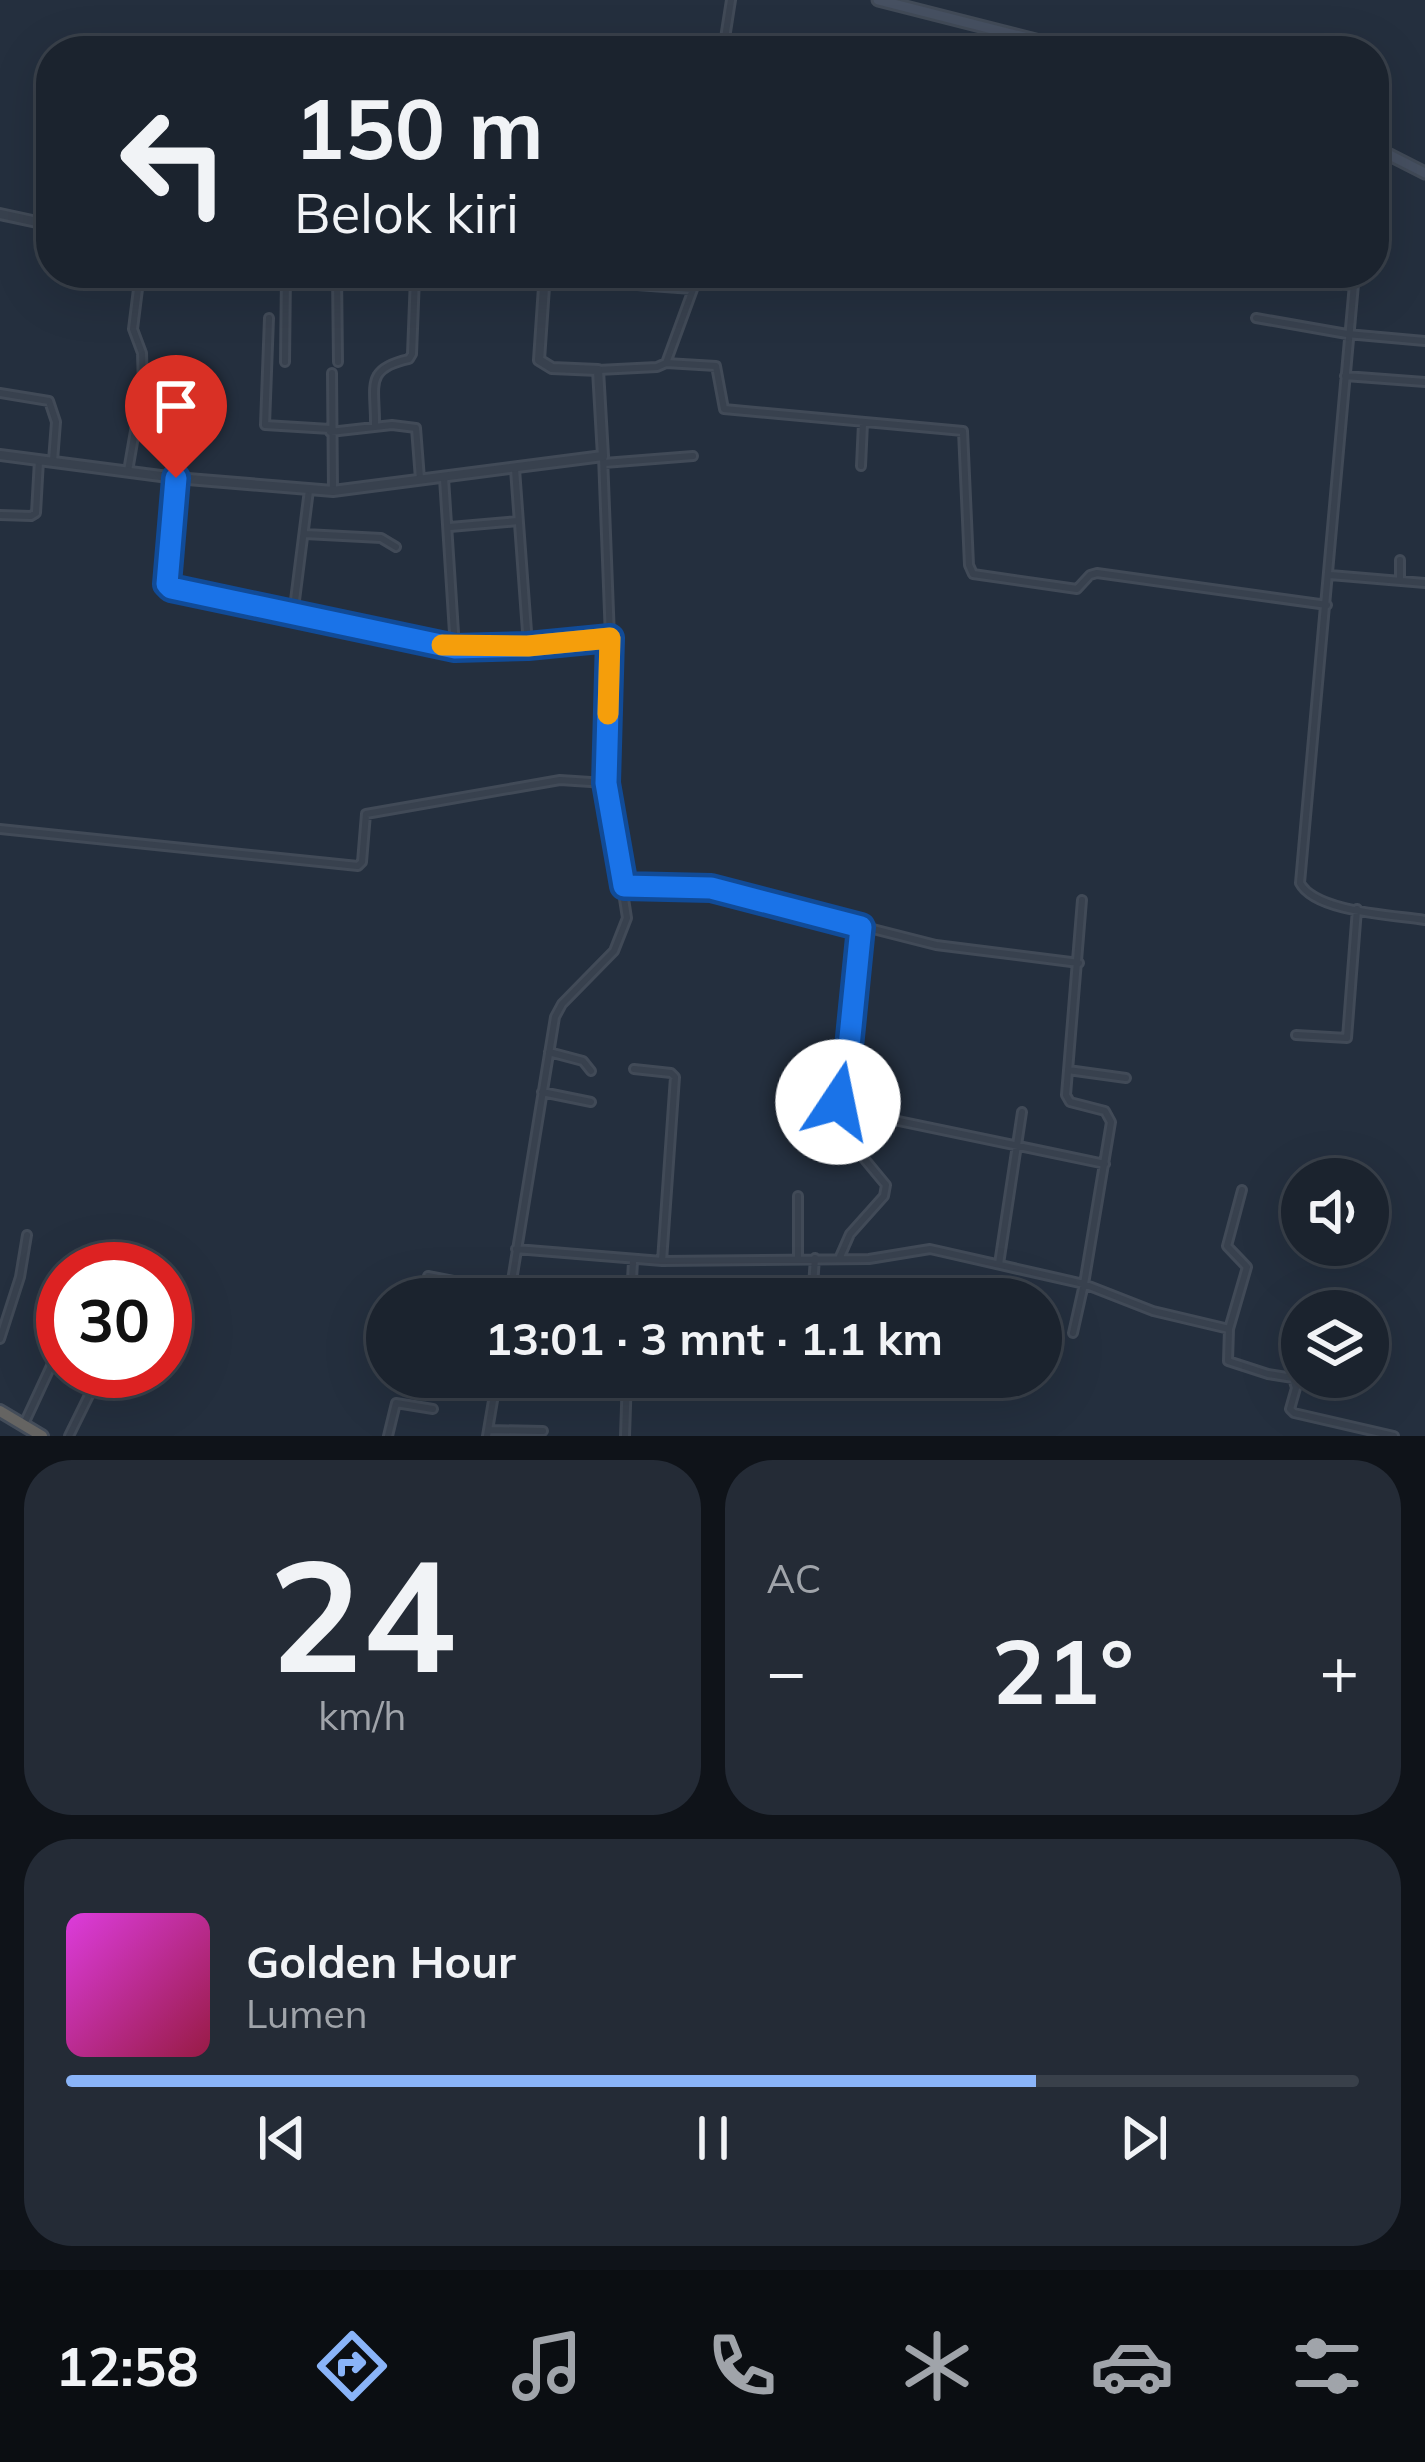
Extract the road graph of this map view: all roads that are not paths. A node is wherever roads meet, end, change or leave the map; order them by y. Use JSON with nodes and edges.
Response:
{"nodes":[{"id":1,"x":731,"y":0,"type":"edge"},
{"id":2,"x":878,"y":0,"type":"edge"},
{"id":3,"x":725,"y":36,"type":"edge"},
{"id":4,"x":1020,"y":36,"type":"edge"},
{"id":5,"x":1389,"y":155,"type":"edge"},
{"id":6,"x":1425,"y":173,"type":"edge"},
{"id":7,"x":0,"y":214,"type":"edge"},
{"id":8,"x":36,"y":222,"type":"edge"},
{"id":9,"x":138,"y":288,"type":"edge"},
{"id":10,"x":286,"y":288,"type":"edge"},
{"id":11,"x":340,"y":288,"type":"edge"},
{"id":12,"x":415,"y":288,"type":"edge"},
{"id":13,"x":544,"y":288,"type":"edge"},
{"id":14,"x":683,"y":288,"type":"edge"},
{"id":15,"x":1354,"y":288,"type":"edge"},
{"id":16,"x":692,"y":289,"type":"joint"},
{"id":17,"x":269,"y":318,"type":"dead end"},
{"id":18,"x":1256,"y":318,"type":"dead end"},
{"id":19,"x":1347,"y":334,"type":"junction"},
{"id":20,"x":1425,"y":341,"type":"edge"},
{"id":21,"x":285,"y":362,"type":"dead end"},
{"id":22,"x":338,"y":362,"type":"dead end"},
{"id":23,"x":666,"y":363,"type":"junction"},
{"id":24,"x":598,"y":370,"type":"junction"},
{"id":25,"x":332,"y":373,"type":"dead end"},
{"id":26,"x":1345,"y":376,"type":"junction"},
{"id":27,"x":1425,"y":382,"type":"edge"},
{"id":28,"x":0,"y":393,"type":"edge"},
{"id":29,"x":863,"y":423,"type":"junction"},
{"id":30,"x":375,"y":427,"type":"junction"},
{"id":31,"x":330,"y":431,"type":"junction"},
{"id":32,"x":0,"y":455,"type":"edge"},
{"id":33,"x":693,"y":456,"type":"dead end"},
{"id":34,"x":39,"y":460,"type":"junction"},
{"id":35,"x":603,"y":460,"type":"junction"},
{"id":36,"x":53,"y":461,"type":"junction"},
{"id":37,"x":861,"y":466,"type":"dead end"},
{"id":38,"x":515,"y":469,"type":"junction"},
{"id":39,"x":128,"y":471,"type":"junction"},
{"id":40,"x":176,"y":478,"type":"junction"},
{"id":41,"x":445,"y":478,"type":"junction"},
{"id":42,"x":419,"y":479,"type":"junction"},
{"id":43,"x":309,"y":490,"type":"junction"},
{"id":44,"x":333,"y":491,"type":"junction"},
{"id":45,"x":0,"y":515,"type":"edge"},
{"id":46,"x":518,"y":521,"type":"junction"},
{"id":47,"x":448,"y":527,"type":"junction"},
{"id":48,"x":305,"y":534,"type":"junction"},
{"id":49,"x":396,"y":547,"type":"dead end"},
{"id":50,"x":1400,"y":560,"type":"dead end"},
{"id":51,"x":1330,"y":575,"type":"junction"},
{"id":52,"x":1400,"y":581,"type":"junction"},
{"id":53,"x":1425,"y":583,"type":"edge"},
{"id":54,"x":1327,"y":605,"type":"junction"},
{"id":55,"x":293,"y":616,"type":"junction"},
{"id":56,"x":610,"y":638,"type":"junction"},
{"id":57,"x":528,"y":646,"type":"junction"},
{"id":58,"x":455,"y":648,"type":"junction"},
{"id":59,"x":606,"y":783,"type":"junction"},
{"id":60,"x":0,"y":830,"type":"edge"},
{"id":61,"x":624,"y":886,"type":"junction"},
{"id":62,"x":1082,"y":900,"type":"dead end"},
{"id":63,"x":1357,"y":909,"type":"junction"},
{"id":64,"x":1425,"y":920,"type":"edge"},
{"id":65,"x":861,"y":927,"type":"junction"},
{"id":66,"x":1079,"y":963,"type":"junction"},
{"id":67,"x":1296,"y":1035,"type":"dead end"},
{"id":68,"x":549,"y":1052,"type":"junction"},
{"id":69,"x":634,"y":1069,"type":"dead end"},
{"id":70,"x":1068,"y":1070,"type":"junction"},
{"id":71,"x":591,"y":1071,"type":"dead end"},
{"id":72,"x":1126,"y":1078,"type":"dead end"},
{"id":73,"x":542,"y":1092,"type":"junction"},
{"id":74,"x":592,"y":1102,"type":"dead end"},
{"id":75,"x":836,"y":1108,"type":"junction"},
{"id":76,"x":1022,"y":1112,"type":"dead end"},
{"id":77,"x":1017,"y":1147,"type":"junction"},
{"id":78,"x":1105,"y":1164,"type":"junction"},
{"id":79,"x":1242,"y":1190,"type":"dead end"},
{"id":80,"x":798,"y":1196,"type":"dead end"},
{"id":81,"x":27,"y":1235,"type":"dead end"},
{"id":82,"x":516,"y":1250,"type":"junction"},
{"id":83,"x":798,"y":1258,"type":"junction"},
{"id":84,"x":815,"y":1258,"type":"junction"},
{"id":85,"x":633,"y":1259,"type":"junction"},
{"id":86,"x":839,"y":1259,"type":"junction"},
{"id":87,"x":662,"y":1262,"type":"junction"},
{"id":88,"x":999,"y":1264,"type":"junction"},
{"id":89,"x":428,"y":1276,"type":"dead end"},
{"id":90,"x":436,"y":1278,"type":"edge"},
{"id":91,"x":512,"y":1278,"type":"edge"},
{"id":92,"x":632,"y":1278,"type":"edge"},
{"id":93,"x":814,"y":1278,"type":"edge"},
{"id":94,"x":1084,"y":1284,"type":"junction"},
{"id":95,"x":1229,"y":1329,"type":"junction"},
{"id":96,"x":1073,"y":1333,"type":"dead end"},
{"id":97,"x":0,"y":1339,"type":"edge"},
{"id":98,"x":36,"y":1398,"type":"edge"},
{"id":99,"x":88,"y":1398,"type":"edge"},
{"id":100,"x":493,"y":1398,"type":"edge"},
{"id":101,"x":626,"y":1398,"type":"edge"},
{"id":102,"x":433,"y":1409,"type":"dead end"},
{"id":103,"x":0,"y":1411,"type":"edge"},
{"id":104,"x":24,"y":1424,"type":"junction"},
{"id":105,"x":543,"y":1431,"type":"dead end"},
{"id":106,"x":488,"y":1433,"type":"edge"},
{"id":107,"x":42,"y":1436,"type":"edge"},
{"id":108,"x":69,"y":1436,"type":"edge"},
{"id":109,"x":388,"y":1436,"type":"edge"},
{"id":110,"x":625,"y":1436,"type":"edge"},
{"id":111,"x":1394,"y":1436,"type":"edge"}],
"edges":[{"from":1,"to":3,"type":"street"},
{"from":2,"to":4,"type":"main road"},
{"from":5,"to":6,"type":"main road"},
{"from":7,"to":8,"type":"street"},
{"from":9,"to":39,"type":"street"},
{"from":10,"to":21,"type":"street"},
{"from":11,"to":22,"type":"street"},
{"from":12,"to":30,"type":"street"},
{"from":13,"to":24,"type":"street"},
{"from":14,"to":16,"type":"street"},
{"from":15,"to":19,"type":"street"},
{"from":16,"to":23,"type":"street"},
{"from":17,"to":31,"type":"street"},
{"from":18,"to":19,"type":"street"},
{"from":19,"to":20,"type":"street"},
{"from":19,"to":26,"type":"street"},
{"from":23,"to":24,"type":"street"},
{"from":23,"to":29,"type":"street"},
{"from":24,"to":35,"type":"street"},
{"from":25,"to":31,"type":"street"},
{"from":26,"to":27,"type":"street"},
{"from":26,"to":51,"type":"street"},
{"from":28,"to":36,"type":"street"},
{"from":29,"to":37,"type":"street"},
{"from":29,"to":54,"type":"street"},
{"from":30,"to":31,"type":"street"},
{"from":30,"to":42,"type":"street"},
{"from":31,"to":44,"type":"street"},
{"from":32,"to":34,"type":"street"},
{"from":33,"to":35,"type":"street"},
{"from":34,"to":36,"type":"street"},
{"from":34,"to":45,"type":"street"},
{"from":35,"to":38,"type":"street"},
{"from":35,"to":56,"type":"street"},
{"from":36,"to":39,"type":"street"},
{"from":38,"to":41,"type":"street"},
{"from":38,"to":46,"type":"street"},
{"from":39,"to":40,"type":"street"},
{"from":40,"to":43,"type":"street"},
{"from":40,"to":55,"type":"street"},
{"from":41,"to":42,"type":"street"},
{"from":41,"to":47,"type":"street"},
{"from":42,"to":44,"type":"street"},
{"from":43,"to":44,"type":"street"},
{"from":43,"to":48,"type":"street"},
{"from":46,"to":47,"type":"street"},
{"from":46,"to":57,"type":"street"},
{"from":47,"to":58,"type":"street"},
{"from":48,"to":49,"type":"street"},
{"from":48,"to":55,"type":"street"},
{"from":50,"to":52,"type":"street"},
{"from":51,"to":52,"type":"street"},
{"from":51,"to":54,"type":"street"},
{"from":52,"to":53,"type":"street"},
{"from":54,"to":63,"type":"street"},
{"from":55,"to":58,"type":"street"},
{"from":56,"to":57,"type":"street"},
{"from":56,"to":59,"type":"street"},
{"from":57,"to":58,"type":"street"},
{"from":59,"to":60,"type":"street"},
{"from":59,"to":61,"type":"street"},
{"from":61,"to":65,"type":"street"},
{"from":61,"to":68,"type":"street"},
{"from":62,"to":66,"type":"street"},
{"from":63,"to":64,"type":"street"},
{"from":63,"to":67,"type":"street"},
{"from":65,"to":66,"type":"street"},
{"from":65,"to":75,"type":"street"},
{"from":66,"to":70,"type":"street"},
{"from":68,"to":71,"type":"street"},
{"from":68,"to":73,"type":"street"},
{"from":69,"to":87,"type":"street"},
{"from":70,"to":72,"type":"street"},
{"from":70,"to":78,"type":"street"},
{"from":73,"to":74,"type":"street"},
{"from":73,"to":82,"type":"street"},
{"from":75,"to":77,"type":"street"},
{"from":75,"to":86,"type":"street"},
{"from":76,"to":77,"type":"street"},
{"from":77,"to":78,"type":"street"},
{"from":77,"to":88,"type":"street"},
{"from":78,"to":94,"type":"street"},
{"from":79,"to":95,"type":"street"},
{"from":80,"to":83,"type":"street"},
{"from":81,"to":97,"type":"street"},
{"from":82,"to":85,"type":"street"},
{"from":82,"to":91,"type":"street"},
{"from":83,"to":84,"type":"street"},
{"from":83,"to":87,"type":"street"},
{"from":84,"to":86,"type":"street"},
{"from":84,"to":93,"type":"street"},
{"from":85,"to":87,"type":"street"},
{"from":85,"to":92,"type":"street"},
{"from":86,"to":88,"type":"street"},
{"from":88,"to":94,"type":"street"},
{"from":89,"to":90,"type":"street"},
{"from":94,"to":95,"type":"street"},
{"from":94,"to":96,"type":"street"},
{"from":95,"to":111,"type":"street"},
{"from":98,"to":104,"type":"street"},
{"from":99,"to":108,"type":"street"},
{"from":100,"to":106,"type":"street"},
{"from":101,"to":110,"type":"street"},
{"from":102,"to":109,"type":"street"},
{"from":103,"to":104,"type":"highway"},
{"from":104,"to":107,"type":"highway"},
{"from":105,"to":106,"type":"street"}]}
